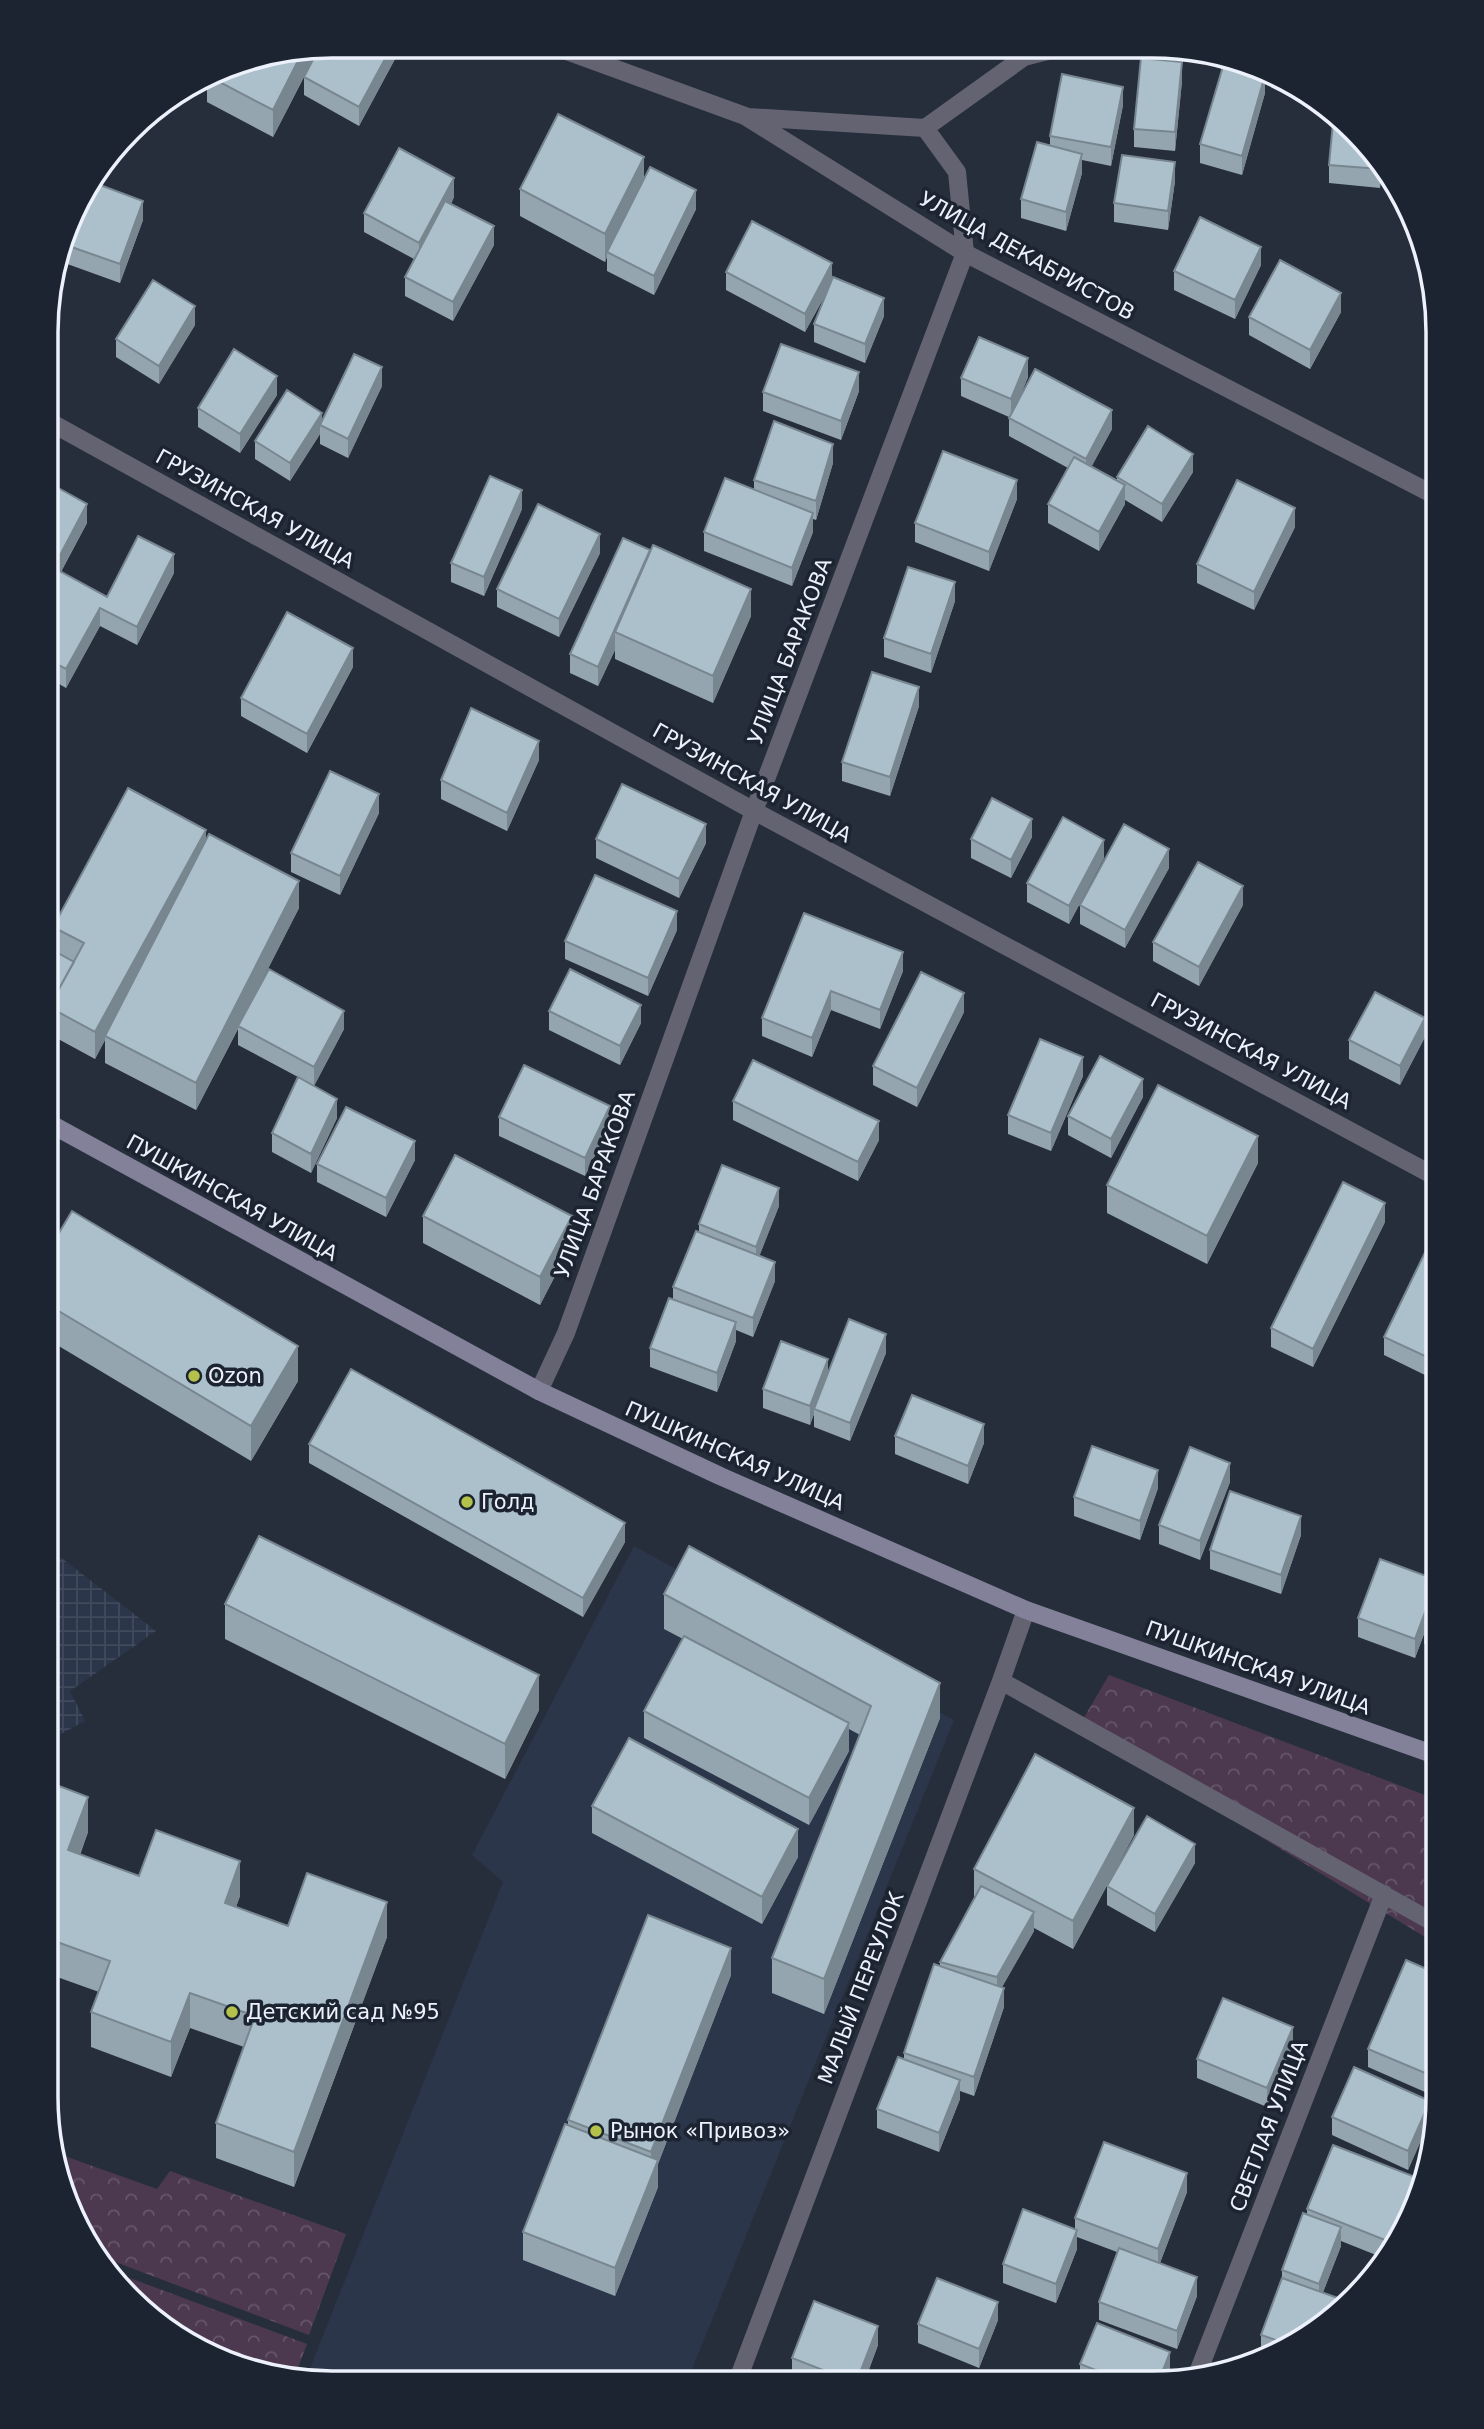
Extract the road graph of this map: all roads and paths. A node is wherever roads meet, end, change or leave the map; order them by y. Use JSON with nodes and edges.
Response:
{"nodes":[{"id":1,"x":585,"y":58,"type":"edge"},
{"id":2,"x":1023,"y":58,"type":"edge"},
{"id":3,"x":744,"y":117,"type":"junction"},
{"id":4,"x":925,"y":128,"type":"junction"},
{"id":5,"x":965,"y":253,"type":"junction"},
{"id":6,"x":58,"y":427,"type":"edge"},
{"id":7,"x":1426,"y":491,"type":"edge"},
{"id":8,"x":754,"y":811,"type":"junction"},
{"id":9,"x":58,"y":1128,"type":"edge"},
{"id":10,"x":1426,"y":1172,"type":"edge"},
{"id":11,"x":539,"y":1391,"type":"junction"},
{"id":12,"x":1026,"y":1610,"type":"junction"},
{"id":13,"x":1001,"y":1681,"type":"junction"},
{"id":14,"x":1426,"y":1752,"type":"edge"},
{"id":15,"x":1384,"y":1894,"type":"junction"},
{"id":16,"x":1426,"y":1918,"type":"edge"},
{"id":17,"x":1200,"y":2367,"type":"edge"},
{"id":18,"x":741,"y":2371,"type":"edge"}],
"edges":[{"from":1,"to":3,"type":"street","name":"УЛИЦА ДЕКАБРИСТОВ"},
{"from":2,"to":4,"type":"street"},
{"from":3,"to":4,"type":"street"},
{"from":3,"to":5,"type":"street","name":"УЛИЦА ДЕКАБРИСТОВ"},
{"from":4,"to":5,"type":"street","name":"УЛИЦА БАРАКОВА"},
{"from":5,"to":7,"type":"street","name":"УЛИЦА ДЕКАБРИСТОВ"},
{"from":5,"to":8,"type":"street","name":"УЛИЦА БАРАКОВА"},
{"from":6,"to":8,"type":"street","name":"ГРУЗИНСКАЯ УЛИЦА"},
{"from":8,"to":10,"type":"street","name":"ГРУЗИНСКАЯ УЛИЦА"},
{"from":8,"to":11,"type":"street","name":"УЛИЦА БАРАКОВА"},
{"from":9,"to":11,"type":"street","name":"ПУШКИНСКАЯ УЛИЦА"},
{"from":11,"to":12,"type":"street","name":"ПУШКИНСКАЯ УЛИЦА"},
{"from":12,"to":13,"type":"street","name":"МАЛЫЙ ПЕРЕУЛОК"},
{"from":12,"to":14,"type":"street","name":"ПУШКИНСКАЯ УЛИЦА"},
{"from":13,"to":15,"type":"street"},
{"from":13,"to":18,"type":"street","name":"МАЛЫЙ ПЕРЕУЛОК"},
{"from":15,"to":16,"type":"street"},
{"from":15,"to":17,"type":"street","name":"СВЕТЛАЯ УЛИЦА"}]}
